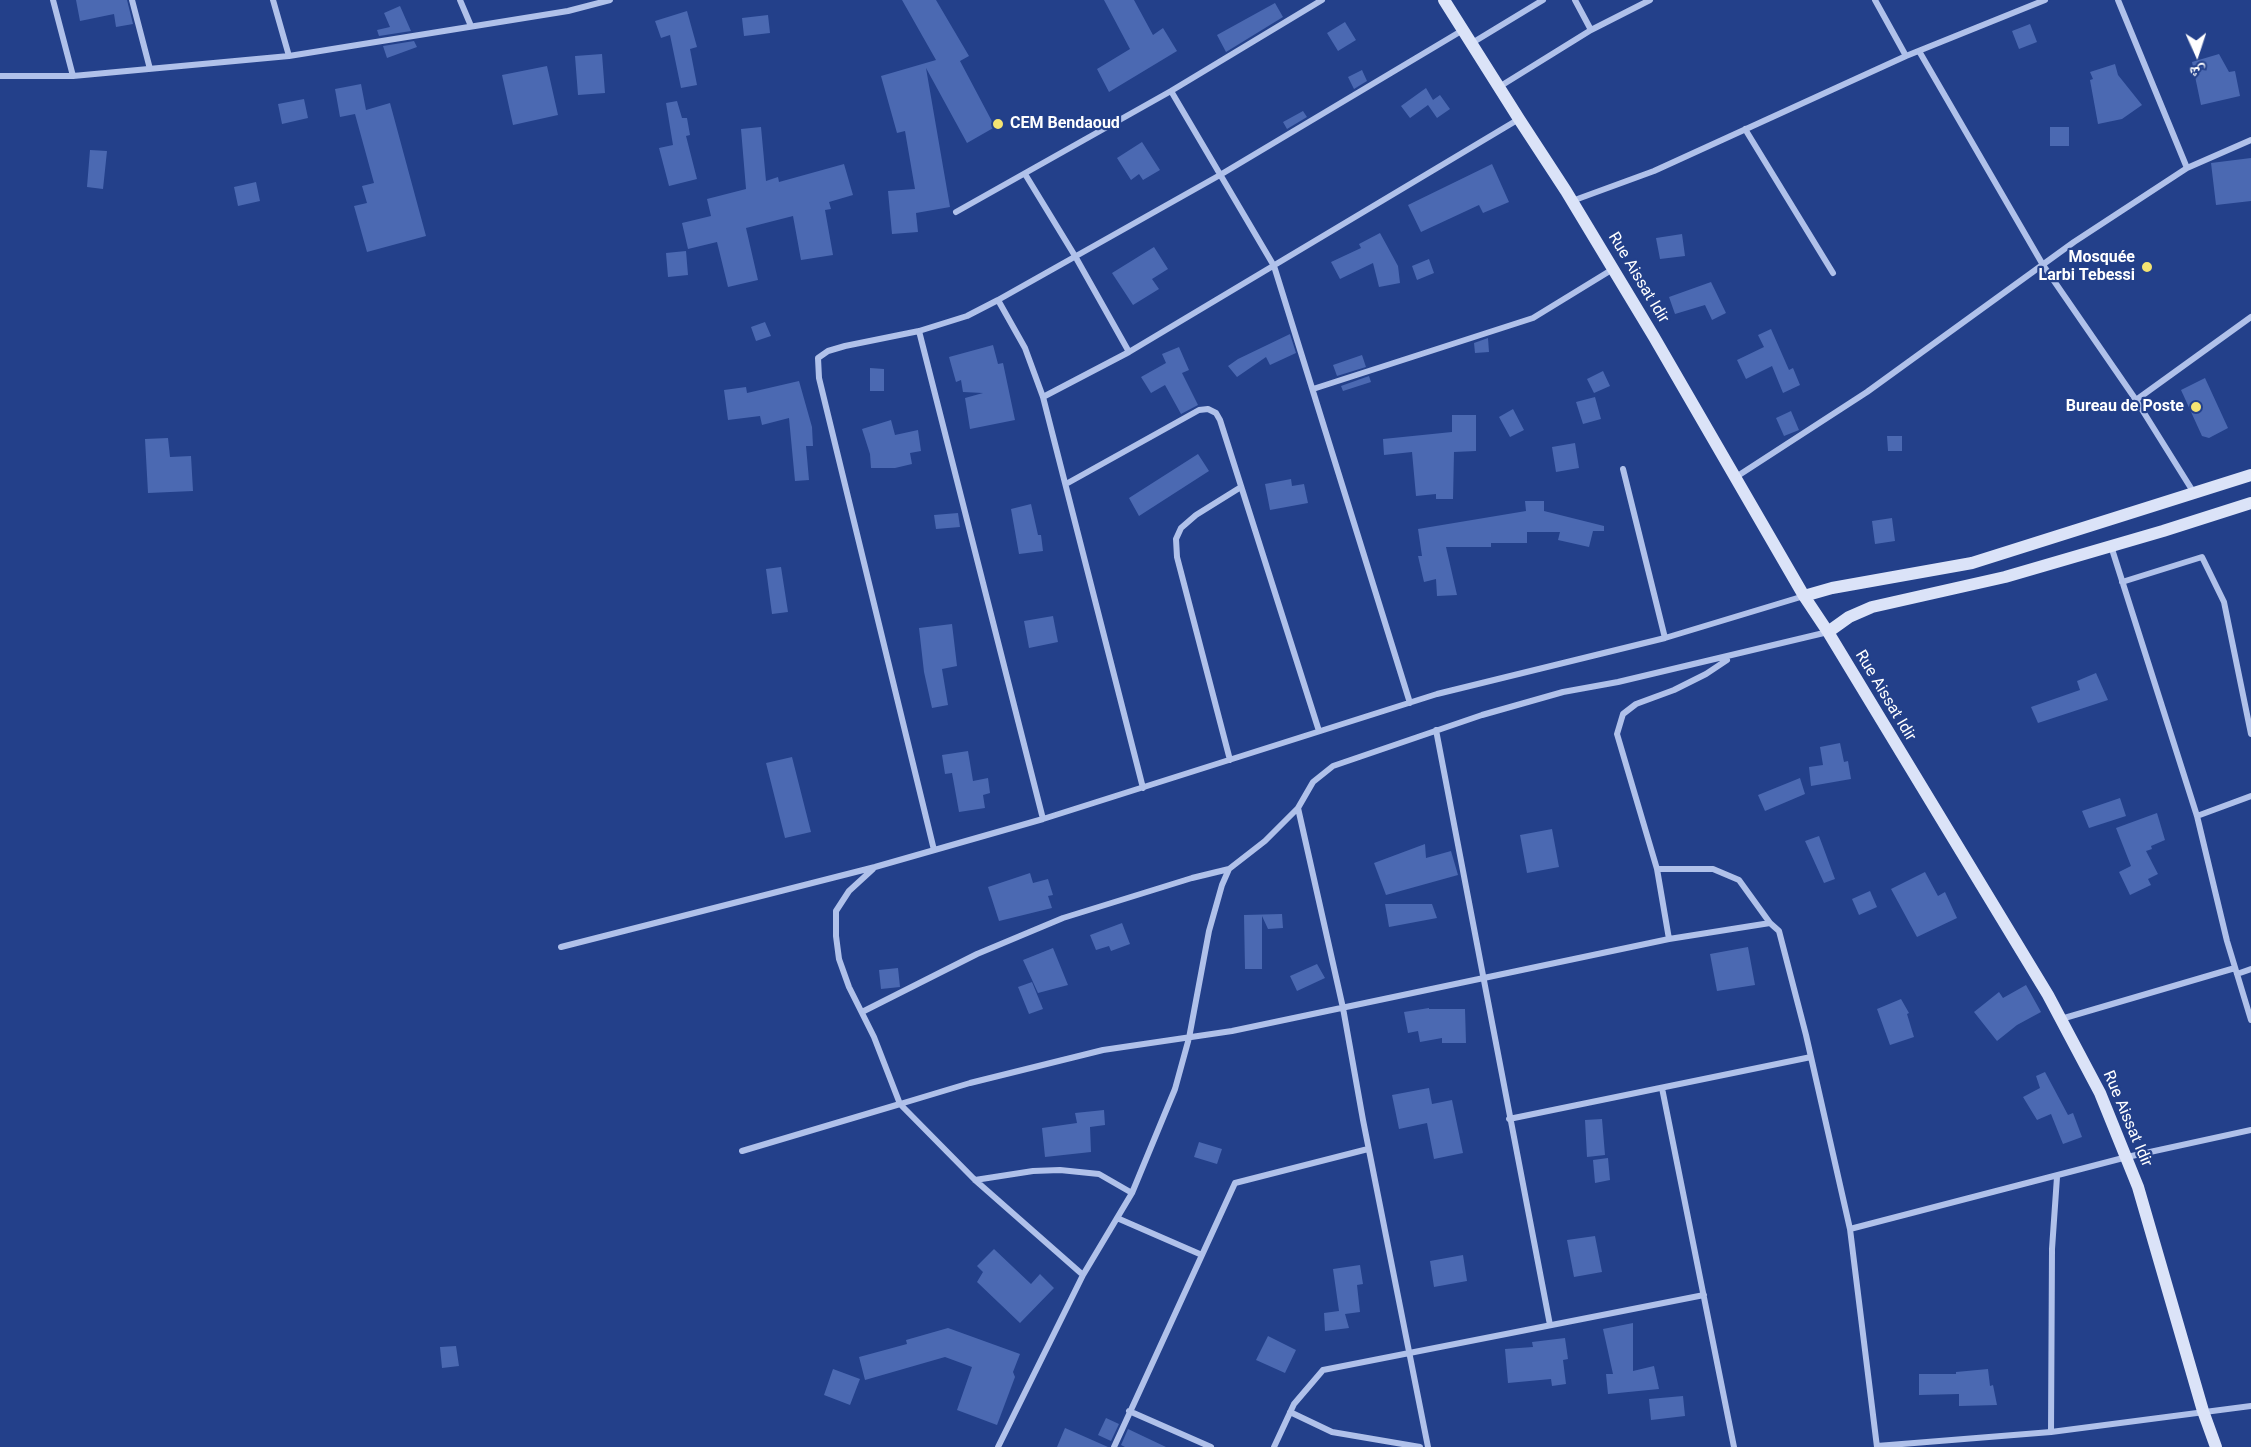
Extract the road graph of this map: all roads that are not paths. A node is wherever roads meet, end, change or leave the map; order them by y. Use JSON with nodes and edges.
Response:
{"nodes":[{"id":1,"x":53,"y":0,"type":"edge"},
{"id":2,"x":132,"y":0,"type":"edge"},
{"id":3,"x":273,"y":0,"type":"edge"},
{"id":4,"x":460,"y":0,"type":"edge"},
{"id":5,"x":610,"y":0,"type":"edge"},
{"id":6,"x":1322,"y":0,"type":"edge"},
{"id":7,"x":1444,"y":0,"type":"edge"},
{"id":8,"x":1543,"y":0,"type":"edge"},
{"id":9,"x":1575,"y":0,"type":"edge"},
{"id":10,"x":1650,"y":0,"type":"edge"},
{"id":11,"x":1875,"y":0,"type":"edge"},
{"id":12,"x":2045,"y":0,"type":"edge"},
{"id":13,"x":2118,"y":0,"type":"edge"},
{"id":14,"x":471,"y":26,"type":"junction"},
{"id":15,"x":1463,"y":30,"type":"junction"},
{"id":16,"x":1591,"y":30,"type":"junction"},
{"id":17,"x":1472,"y":43,"type":"junction"},
{"id":18,"x":1919,"y":51,"type":"junction"},
{"id":19,"x":288,"y":56,"type":"junction"},
{"id":20,"x":1906,"y":56,"type":"junction"},
{"id":21,"x":150,"y":69,"type":"junction"},
{"id":22,"x":0,"y":76,"type":"edge"},
{"id":23,"x":73,"y":76,"type":"junction"},
{"id":24,"x":1499,"y":87,"type":"junction"},
{"id":25,"x":1171,"y":91,"type":"junction"},
{"id":26,"x":1519,"y":119,"type":"junction"},
{"id":27,"x":1745,"y":129,"type":"junction"},
{"id":28,"x":2251,"y":140,"type":"edge"},
{"id":29,"x":2187,"y":168,"type":"junction"},
{"id":30,"x":1025,"y":174,"type":"junction"},
{"id":31,"x":1220,"y":175,"type":"junction"},
{"id":32,"x":1572,"y":201,"type":"junction"},
{"id":33,"x":956,"y":212,"type":"dead end"},
{"id":34,"x":1075,"y":256,"type":"junction"},
{"id":35,"x":2043,"y":265,"type":"junction"},
{"id":36,"x":1274,"y":266,"type":"junction"},
{"id":37,"x":1613,"y":269,"type":"junction"},
{"id":38,"x":1833,"y":273,"type":"dead end"},
{"id":39,"x":998,"y":300,"type":"junction"},
{"id":40,"x":2251,"y":317,"type":"edge"},
{"id":41,"x":919,"y":331,"type":"junction"},
{"id":42,"x":1129,"y":352,"type":"junction"},
{"id":43,"x":1313,"y":389,"type":"junction"},
{"id":44,"x":1043,"y":397,"type":"junction"},
{"id":45,"x":2136,"y":400,"type":"junction"},
{"id":46,"x":1623,"y":469,"type":"dead end"},
{"id":47,"x":2251,"y":475,"type":"edge"},
{"id":48,"x":1735,"y":478,"type":"junction"},
{"id":49,"x":1066,"y":484,"type":"junction"},
{"id":50,"x":1241,"y":488,"type":"junction"},
{"id":51,"x":2194,"y":494,"type":"junction"},
{"id":52,"x":2251,"y":503,"type":"edge"},
{"id":53,"x":2110,"y":546,"type":"junction"},
{"id":54,"x":2122,"y":582,"type":"junction"},
{"id":55,"x":1804,"y":596,"type":"junction"},
{"id":56,"x":1828,"y":632,"type":"junction"},
{"id":57,"x":1665,"y":638,"type":"junction"},
{"id":58,"x":1731,"y":657,"type":"junction"},
{"id":59,"x":1410,"y":703,"type":"junction"},
{"id":60,"x":1436,"y":730,"type":"junction"},
{"id":61,"x":1319,"y":731,"type":"junction"},
{"id":62,"x":2251,"y":734,"type":"edge"},
{"id":63,"x":1230,"y":760,"type":"junction"},
{"id":64,"x":1143,"y":788,"type":"junction"},
{"id":65,"x":2251,"y":796,"type":"edge"},
{"id":66,"x":1298,"y":808,"type":"junction"},
{"id":67,"x":2197,"y":816,"type":"junction"},
{"id":68,"x":1043,"y":819,"type":"junction"},
{"id":69,"x":934,"y":850,"type":"junction"},
{"id":70,"x":875,"y":867,"type":"junction"},
{"id":71,"x":1229,"y":869,"type":"junction"},
{"id":72,"x":1657,"y":869,"type":"junction"},
{"id":73,"x":1770,"y":923,"type":"junction"},
{"id":74,"x":1669,"y":939,"type":"junction"},
{"id":75,"x":561,"y":947,"type":"dead end"},
{"id":76,"x":2251,"y":969,"type":"edge"},
{"id":77,"x":2236,"y":971,"type":"junction"},
{"id":78,"x":1484,"y":977,"type":"junction"},
{"id":79,"x":1342,"y":1008,"type":"junction"},
{"id":80,"x":862,"y":1012,"type":"junction"},
{"id":81,"x":2060,"y":1019,"type":"junction"},
{"id":82,"x":2251,"y":1020,"type":"edge"},
{"id":83,"x":1189,"y":1038,"type":"junction"},
{"id":84,"x":1811,"y":1057,"type":"junction"},
{"id":85,"x":1662,"y":1088,"type":"junction"},
{"id":86,"x":900,"y":1104,"type":"junction"},
{"id":87,"x":1509,"y":1119,"type":"junction"},
{"id":88,"x":2251,"y":1130,"type":"edge"},
{"id":89,"x":1368,"y":1149,"type":"junction"},
{"id":90,"x":742,"y":1150,"type":"dead end"},
{"id":91,"x":2127,"y":1157,"type":"junction"},
{"id":92,"x":2057,"y":1176,"type":"junction"},
{"id":93,"x":975,"y":1180,"type":"junction"},
{"id":94,"x":1132,"y":1193,"type":"junction"},
{"id":95,"x":1117,"y":1218,"type":"junction"},
{"id":96,"x":1850,"y":1229,"type":"junction"},
{"id":97,"x":1202,"y":1255,"type":"junction"},
{"id":98,"x":1083,"y":1275,"type":"junction"},
{"id":99,"x":1704,"y":1295,"type":"junction"},
{"id":100,"x":1550,"y":1324,"type":"junction"},
{"id":101,"x":1410,"y":1352,"type":"junction"},
{"id":102,"x":2251,"y":1406,"type":"edge"},
{"id":103,"x":1129,"y":1411,"type":"junction"},
{"id":104,"x":2204,"y":1411,"type":"junction"},
{"id":105,"x":1290,"y":1412,"type":"junction"},
{"id":106,"x":2051,"y":1432,"type":"junction"},
{"id":107,"x":998,"y":1447,"type":"edge"},
{"id":108,"x":1114,"y":1447,"type":"edge"},
{"id":109,"x":1211,"y":1447,"type":"edge"},
{"id":110,"x":1274,"y":1447,"type":"edge"},
{"id":111,"x":1420,"y":1447,"type":"edge"},
{"id":112,"x":1428,"y":1447,"type":"edge"},
{"id":113,"x":1734,"y":1447,"type":"edge"},
{"id":114,"x":1877,"y":1447,"type":"edge"},
{"id":115,"x":2216,"y":1447,"type":"edge"}],
"edges":[{"from":1,"to":23,"type":"street"},
{"from":2,"to":21,"type":"street"},
{"from":3,"to":19,"type":"street"},
{"from":4,"to":14,"type":"street"},
{"from":5,"to":14,"type":"street"},
{"from":6,"to":25,"type":"street"},
{"from":7,"to":15,"type":"street","name":"Rue Aissat Idir"},
{"from":8,"to":17,"type":"street"},
{"from":9,"to":16,"type":"street"},
{"from":10,"to":16,"type":"street"},
{"from":11,"to":20,"type":"street"},
{"from":12,"to":18,"type":"street"},
{"from":13,"to":29,"type":"street"},
{"from":14,"to":19,"type":"street"},
{"from":15,"to":17,"type":"street","name":"Rue Aissat Idir"},
{"from":15,"to":31,"type":"street"},
{"from":16,"to":24,"type":"street"},
{"from":17,"to":24,"type":"street","name":"Rue Aissat Idir"},
{"from":18,"to":20,"type":"street"},
{"from":18,"to":35,"type":"street"},
{"from":19,"to":21,"type":"street"},
{"from":20,"to":27,"type":"street"},
{"from":21,"to":23,"type":"street"},
{"from":22,"to":23,"type":"street"},
{"from":24,"to":26,"type":"street","name":"Rue Aissat Idir"},
{"from":25,"to":30,"type":"street"},
{"from":25,"to":31,"type":"street"},
{"from":26,"to":32,"type":"street","name":"Rue Aissat Idir"},
{"from":26,"to":36,"type":"street"},
{"from":27,"to":32,"type":"street"},
{"from":27,"to":38,"type":"street"},
{"from":28,"to":29,"type":"street"},
{"from":29,"to":35,"type":"street"},
{"from":30,"to":33,"type":"street"},
{"from":30,"to":34,"type":"street"},
{"from":31,"to":34,"type":"street"},
{"from":31,"to":36,"type":"street"},
{"from":32,"to":37,"type":"street","name":"Rue Aissat Idir"},
{"from":34,"to":39,"type":"street"},
{"from":34,"to":42,"type":"street"},
{"from":35,"to":45,"type":"street"},
{"from":35,"to":48,"type":"street"},
{"from":36,"to":42,"type":"street"},
{"from":36,"to":43,"type":"street"},
{"from":37,"to":43,"type":"street"},
{"from":37,"to":48,"type":"street","name":"Rue Aissat Idir"},
{"from":39,"to":41,"type":"street"},
{"from":39,"to":44,"type":"street"},
{"from":40,"to":45,"type":"street"},
{"from":41,"to":68,"type":"street"},
{"from":41,"to":69,"type":"street"},
{"from":42,"to":44,"type":"street"},
{"from":43,"to":59,"type":"street"},
{"from":44,"to":49,"type":"street"},
{"from":45,"to":51,"type":"street"},
{"from":46,"to":57,"type":"street"},
{"from":47,"to":51,"type":"street"},
{"from":48,"to":55,"type":"street","name":"Rue Aissat Idir"},
{"from":49,"to":50,"type":"street"},
{"from":49,"to":64,"type":"street"},
{"from":50,"to":61,"type":"street"},
{"from":50,"to":63,"type":"street"},
{"from":51,"to":55,"type":"street"},
{"from":52,"to":53,"type":"street"},
{"from":53,"to":54,"type":"street"},
{"from":53,"to":56,"type":"street"},
{"from":54,"to":62,"type":"street"},
{"from":54,"to":67,"type":"street"},
{"from":55,"to":56,"type":"street","name":"Rue Aissat Idir"},
{"from":55,"to":57,"type":"street"},
{"from":56,"to":58,"type":"street"},
{"from":56,"to":81,"type":"street","name":"Rue Aissat Idir"},
{"from":57,"to":59,"type":"street"},
{"from":58,"to":60,"type":"street"},
{"from":58,"to":72,"type":"street"},
{"from":59,"to":61,"type":"street"},
{"from":60,"to":66,"type":"street"},
{"from":60,"to":78,"type":"street"},
{"from":61,"to":63,"type":"street"},
{"from":63,"to":64,"type":"street"},
{"from":64,"to":68,"type":"street"},
{"from":65,"to":67,"type":"street"},
{"from":66,"to":71,"type":"street"},
{"from":66,"to":79,"type":"street"},
{"from":67,"to":77,"type":"street"},
{"from":68,"to":69,"type":"street"},
{"from":69,"to":70,"type":"street"},
{"from":70,"to":75,"type":"street"},
{"from":70,"to":80,"type":"street"},
{"from":71,"to":80,"type":"street"},
{"from":71,"to":83,"type":"street"},
{"from":72,"to":73,"type":"street"},
{"from":72,"to":74,"type":"street"},
{"from":73,"to":74,"type":"street"},
{"from":73,"to":84,"type":"street"},
{"from":74,"to":78,"type":"street"},
{"from":76,"to":77,"type":"street"},
{"from":77,"to":81,"type":"street"},
{"from":77,"to":82,"type":"street"},
{"from":78,"to":79,"type":"street"},
{"from":78,"to":87,"type":"street"},
{"from":79,"to":83,"type":"street"},
{"from":79,"to":89,"type":"street"},
{"from":80,"to":86,"type":"street"},
{"from":81,"to":91,"type":"street","name":"Rue Aissat Idir"},
{"from":83,"to":86,"type":"street"},
{"from":83,"to":94,"type":"street"},
{"from":84,"to":85,"type":"street"},
{"from":84,"to":96,"type":"street"},
{"from":85,"to":87,"type":"street"},
{"from":85,"to":99,"type":"street"},
{"from":86,"to":90,"type":"street"},
{"from":86,"to":93,"type":"street"},
{"from":87,"to":100,"type":"street"},
{"from":88,"to":91,"type":"street"},
{"from":89,"to":97,"type":"street"},
{"from":89,"to":101,"type":"street"},
{"from":91,"to":92,"type":"street"},
{"from":91,"to":104,"type":"street","name":"Rue Aissat Idir"},
{"from":92,"to":96,"type":"street"},
{"from":92,"to":106,"type":"street"},
{"from":93,"to":94,"type":"street"},
{"from":93,"to":98,"type":"street"},
{"from":94,"to":95,"type":"street"},
{"from":95,"to":97,"type":"street"},
{"from":95,"to":98,"type":"street"},
{"from":96,"to":114,"type":"street"},
{"from":97,"to":103,"type":"street"},
{"from":98,"to":107,"type":"street"},
{"from":99,"to":100,"type":"street"},
{"from":99,"to":113,"type":"street"},
{"from":100,"to":101,"type":"street"},
{"from":101,"to":105,"type":"street"},
{"from":101,"to":112,"type":"street"},
{"from":102,"to":104,"type":"street"},
{"from":103,"to":108,"type":"street"},
{"from":103,"to":109,"type":"street"},
{"from":104,"to":106,"type":"street"},
{"from":104,"to":115,"type":"street","name":"Rue Aissat Idir"},
{"from":105,"to":110,"type":"street"},
{"from":105,"to":111,"type":"street"},
{"from":106,"to":114,"type":"street"}]}
